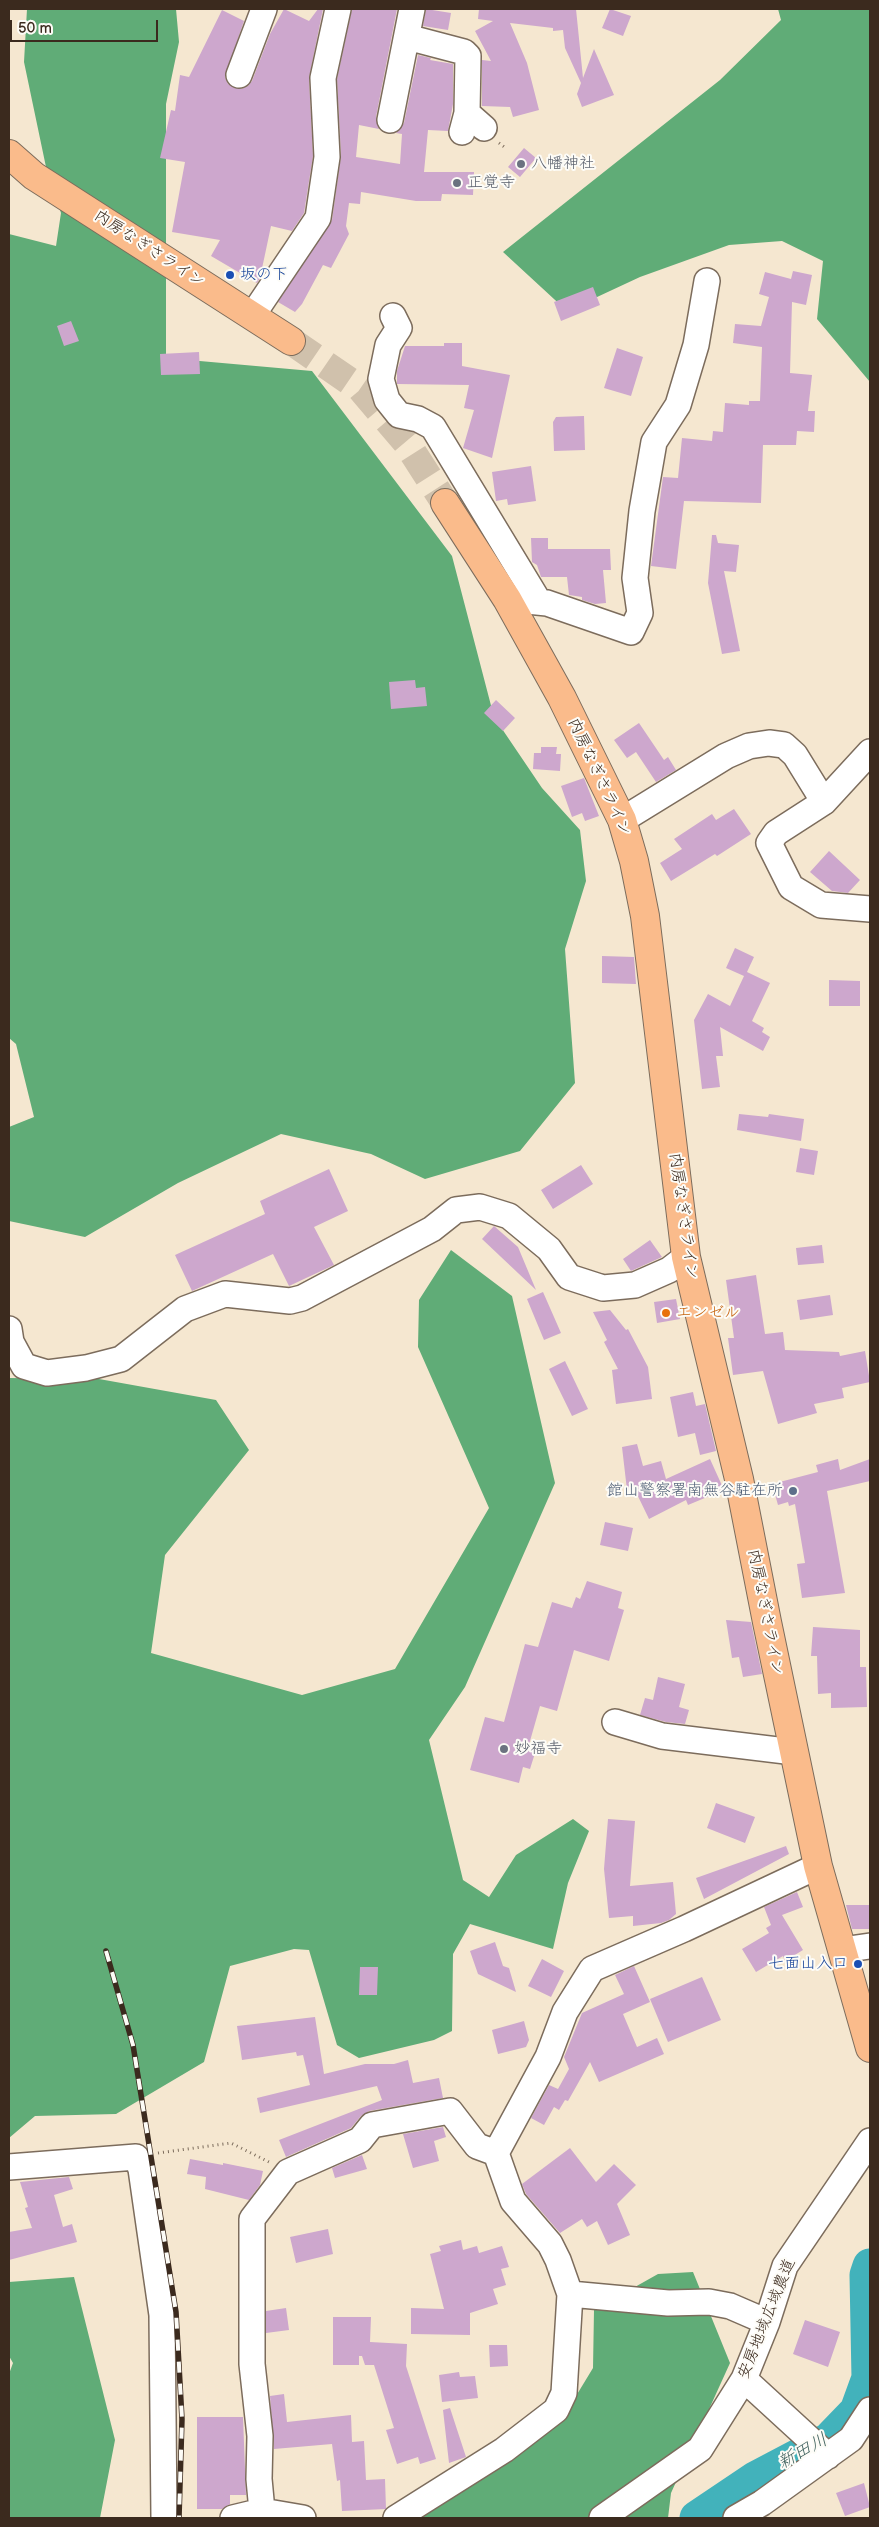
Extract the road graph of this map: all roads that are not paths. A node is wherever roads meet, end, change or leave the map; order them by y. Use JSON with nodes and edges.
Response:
{"nodes":[{"id":1,"x":264,"y":9,"type":"edge"},
{"id":2,"x":338,"y":9,"type":"edge"},
{"id":3,"x":412,"y":9,"type":"edge"},
{"id":4,"x":407,"y":37,"type":"junction"},
{"id":5,"x":239,"y":76,"type":"dead end"},
{"id":6,"x":390,"y":120,"type":"dead end"},
{"id":7,"x":471,"y":125,"type":"dead end"},
{"id":8,"x":9,"y":154,"type":"edge"},
{"id":9,"x":707,"y":281,"type":"dead end"},
{"id":10,"x":252,"y":316,"type":"junction"},
{"id":11,"x":393,"y":316,"type":"dead end"},
{"id":12,"x":291,"y":340,"type":"tunnel mouth"},
{"id":13,"x":445,"y":504,"type":"tunnel mouth"},
{"id":14,"x":507,"y":599,"type":"junction"},
{"id":15,"x":539,"y":602,"type":"junction"},
{"id":16,"x":870,"y":752,"type":"edge"},
{"id":17,"x":824,"y":802,"type":"junction"},
{"id":18,"x":622,"y":820,"type":"junction"},
{"id":19,"x":870,"y":909,"type":"edge"},
{"id":20,"x":686,"y":1257,"type":"junction"},
{"id":21,"x":9,"y":1329,"type":"edge"},
{"id":22,"x":615,"y":1722,"type":"dead end"},
{"id":23,"x":794,"y":1752,"type":"junction"},
{"id":24,"x":818,"y":1866,"type":"junction"},
{"id":25,"x":870,"y":1946,"type":"edge"},
{"id":26,"x":842,"y":1950,"type":"junction"},
{"id":27,"x":870,"y":2048,"type":"edge"},
{"id":28,"x":870,"y":2141,"type":"edge"},
{"id":29,"x":496,"y":2153,"type":"junction"},
{"id":30,"x":9,"y":2167,"type":"edge"},
{"id":31,"x":570,"y":2294,"type":"junction"},
{"id":32,"x":767,"y":2322,"type":"junction"},
{"id":33,"x":744,"y":2379,"type":"junction"},
{"id":34,"x":870,"y":2410,"type":"edge"},
{"id":35,"x":828,"y":2456,"type":"junction"},
{"id":36,"x":262,"y":2511,"type":"junction"},
{"id":37,"x":164,"y":2517,"type":"edge"},
{"id":38,"x":233,"y":2518,"type":"edge"},
{"id":39,"x":303,"y":2518,"type":"edge"},
{"id":40,"x":396,"y":2518,"type":"edge"},
{"id":41,"x":602,"y":2518,"type":"edge"},
{"id":42,"x":736,"y":2518,"type":"edge"}],
"edges":[{"from":1,"to":5,"type":"street"},
{"from":2,"to":10,"type":"street"},
{"from":3,"to":4,"type":"street"},
{"from":4,"to":6,"type":"street"},
{"from":4,"to":7,"type":"street"},
{"from":8,"to":10,"type":"highway","name":"内房なぎさライン"},
{"from":9,"to":15,"type":"street"},
{"from":10,"to":12,"type":"highway","name":"内房なぎさライン"},
{"from":11,"to":15,"type":"street"},
{"from":13,"to":14,"type":"highway","name":"内房なぎさライン"},
{"from":14,"to":15,"type":"street"},
{"from":14,"to":18,"type":"highway","name":"内房なぎさライン"},
{"from":16,"to":17,"type":"street"},
{"from":17,"to":18,"type":"street"},
{"from":17,"to":19,"type":"street"},
{"from":18,"to":20,"type":"highway","name":"内房なぎさライン"},
{"from":20,"to":21,"type":"street"},
{"from":20,"to":23,"type":"highway","name":"内房なぎさライン"},
{"from":22,"to":23,"type":"street"},
{"from":23,"to":24,"type":"highway","name":"内房なぎさライン"},
{"from":24,"to":26,"type":"highway","name":"内房なぎさライン"},
{"from":24,"to":29,"type":"street"},
{"from":25,"to":26,"type":"street"},
{"from":26,"to":27,"type":"highway","name":"内房なぎさライン"},
{"from":28,"to":32,"type":"street","name":"安房地域広域農道"},
{"from":29,"to":31,"type":"street"},
{"from":29,"to":36,"type":"street"},
{"from":30,"to":37,"type":"street"},
{"from":31,"to":32,"type":"street"},
{"from":31,"to":40,"type":"street"},
{"from":32,"to":33,"type":"street","name":"安房地域広域農道"},
{"from":33,"to":35,"type":"street"},
{"from":33,"to":41,"type":"street","name":"安房地域広域農道"},
{"from":34,"to":35,"type":"street"},
{"from":35,"to":42,"type":"street"},
{"from":36,"to":38,"type":"street"},
{"from":36,"to":39,"type":"street"}]}
